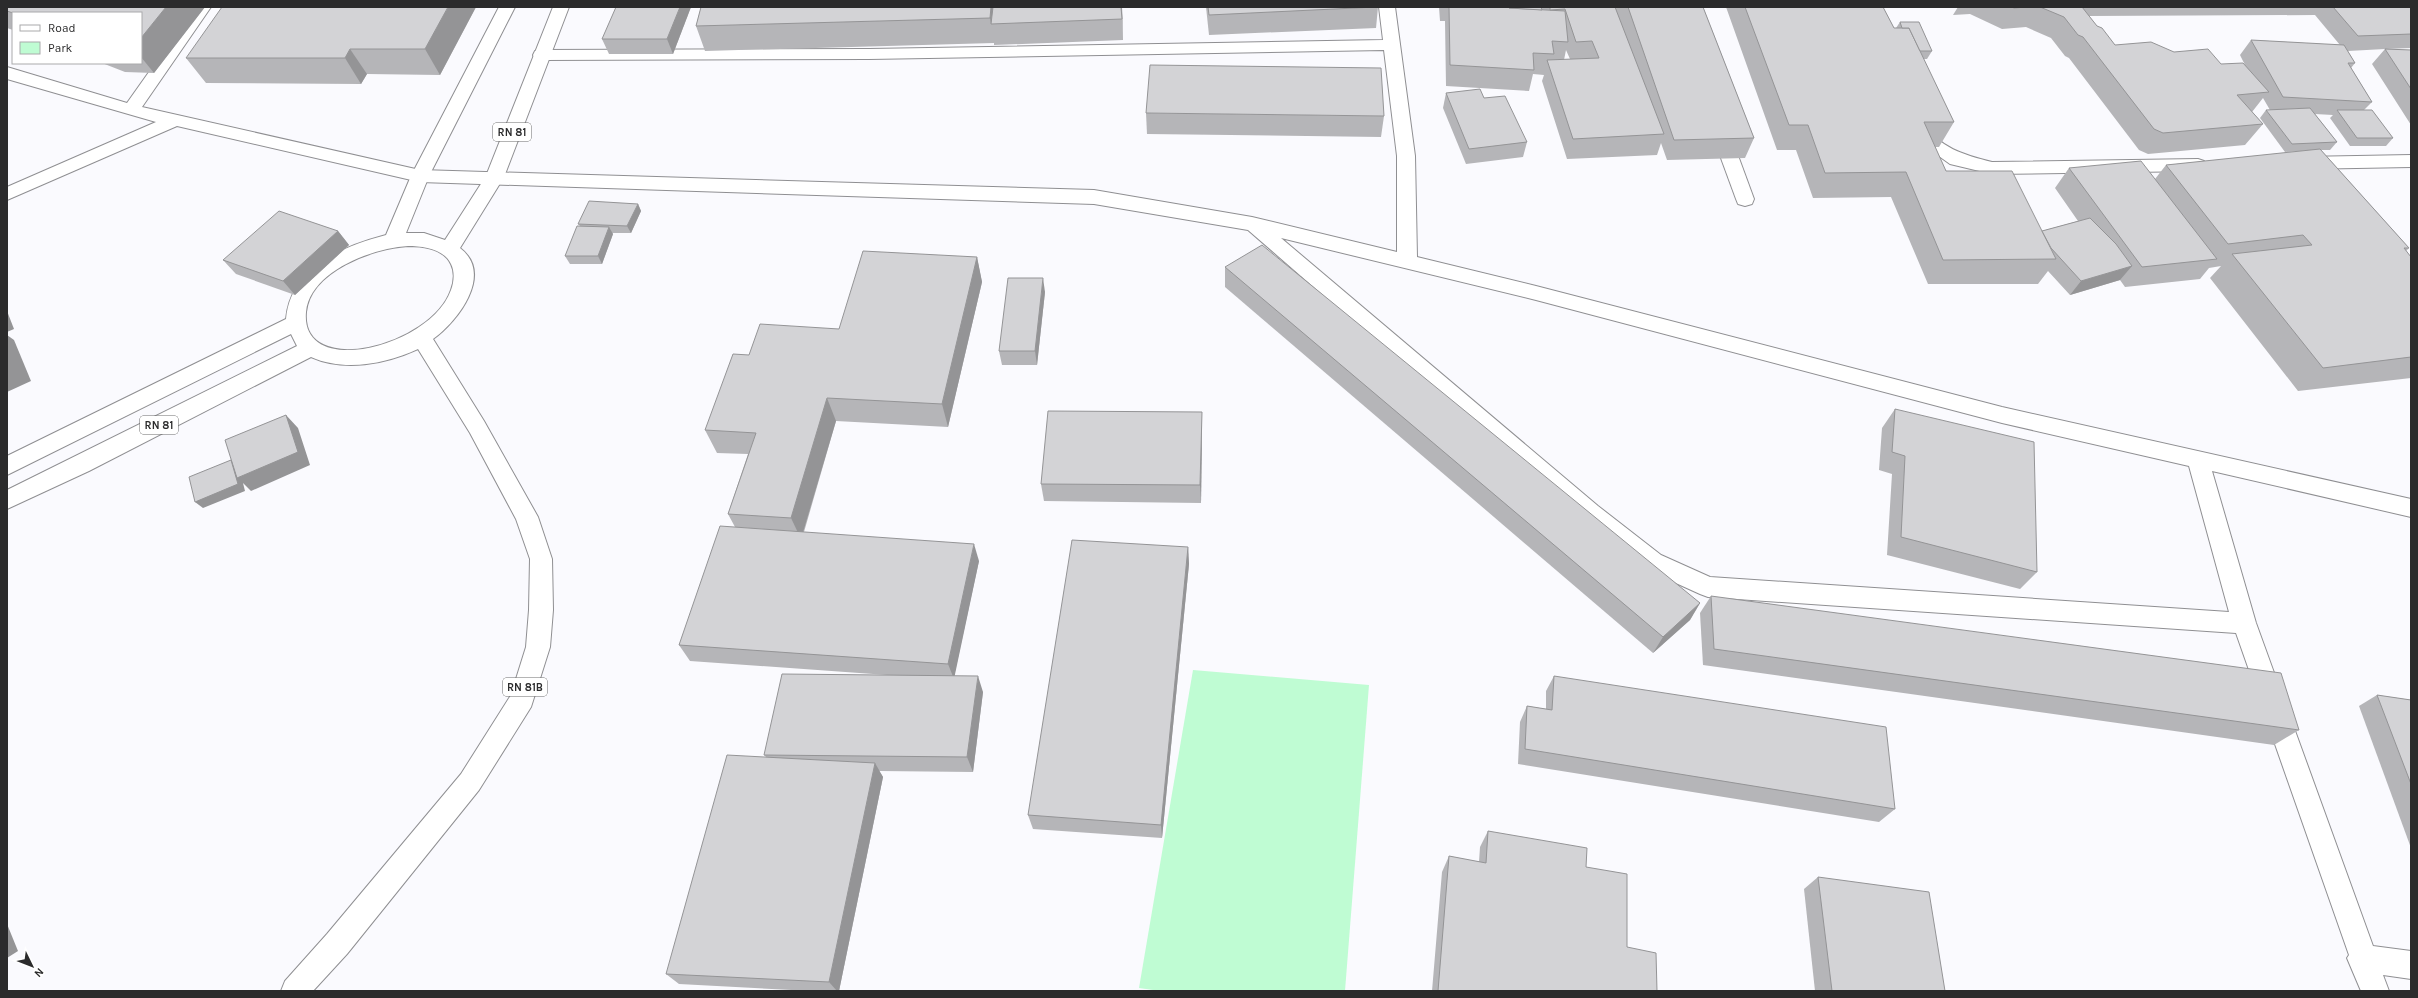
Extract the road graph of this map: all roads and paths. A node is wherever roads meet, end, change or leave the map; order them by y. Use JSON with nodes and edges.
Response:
{"nodes":[{"id":1,"x":203,"y":7,"type":"edge"},
{"id":2,"x":506,"y":7,"type":"edge"},
{"id":3,"x":561,"y":7,"type":"edge"},
{"id":4,"x":1387,"y":7,"type":"edge"},
{"id":5,"x":1391,"y":46,"type":"junction"},
{"id":6,"x":541,"y":55,"type":"junction"},
{"id":7,"x":7,"y":73,"type":"edge"},
{"id":8,"x":131,"y":110,"type":"junction"},
{"id":9,"x":1911,"y":114,"type":"edge"},
{"id":10,"x":1715,"y":118,"type":"edge"},
{"id":11,"x":174,"y":121,"type":"junction"},
{"id":12,"x":2411,"y":161,"type":"edge"},
{"id":13,"x":2285,"y":163,"type":"edge"},
{"id":14,"x":2213,"y":164,"type":"edge"},
{"id":15,"x":420,"y":176,"type":"junction"},
{"id":16,"x":495,"y":177,"type":"junction"},
{"id":17,"x":7,"y":194,"type":"edge"},
{"id":18,"x":1745,"y":199,"type":"dead end"},
{"id":19,"x":1252,"y":224,"type":"junction"},
{"id":20,"x":393,"y":240,"type":"junction"},
{"id":21,"x":449,"y":249,"type":"junction"},
{"id":22,"x":1407,"y":261,"type":"junction"},
{"id":23,"x":295,"y":323,"type":"junction"},
{"id":24,"x":422,"y":338,"type":"junction"},
{"id":25,"x":311,"y":348,"type":"junction"},
{"id":26,"x":2197,"y":458,"type":"junction"},
{"id":27,"x":7,"y":466,"type":"edge"},
{"id":28,"x":7,"y":500,"type":"edge"},
{"id":29,"x":2411,"y":508,"type":"edge"},
{"id":30,"x":2244,"y":623,"type":"junction"},
{"id":31,"x":2362,"y":958,"type":"junction"},
{"id":32,"x":2411,"y":965,"type":"edge"},
{"id":33,"x":294,"y":991,"type":"edge"},
{"id":34,"x":2375,"y":991,"type":"edge"}],
"edges":[{"from":1,"to":8,"type":"street"},
{"from":2,"to":15,"type":"street"},
{"from":3,"to":6,"type":"street","number":"RN 81"},
{"from":4,"to":5,"type":"street"},
{"from":5,"to":6,"type":"street"},
{"from":5,"to":22,"type":"street"},
{"from":6,"to":16,"type":"street","number":"RN 81"},
{"from":7,"to":8,"type":"street"},
{"from":8,"to":11,"type":"street"},
{"from":9,"to":14,"type":"street"},
{"from":10,"to":18,"type":"street"},
{"from":11,"to":15,"type":"street"},
{"from":11,"to":17,"type":"street"},
{"from":12,"to":13,"type":"street"},
{"from":15,"to":16,"type":"street"},
{"from":15,"to":20,"type":"street"},
{"from":16,"to":19,"type":"street"},
{"from":16,"to":21,"type":"street","number":"RN 81"},
{"from":19,"to":22,"type":"street"},
{"from":19,"to":30,"type":"street"},
{"from":20,"to":21,"type":"street"},
{"from":20,"to":23,"type":"street"},
{"from":21,"to":24,"type":"street"},
{"from":22,"to":26,"type":"street"},
{"from":23,"to":25,"type":"street"},
{"from":23,"to":27,"type":"street"},
{"from":24,"to":25,"type":"street"},
{"from":24,"to":33,"type":"street","number":"RN 81B"},
{"from":25,"to":28,"type":"street","number":"RN 81"},
{"from":26,"to":29,"type":"street"},
{"from":26,"to":30,"type":"street"},
{"from":30,"to":31,"type":"street"},
{"from":31,"to":32,"type":"street"},
{"from":31,"to":34,"type":"street"}]}
